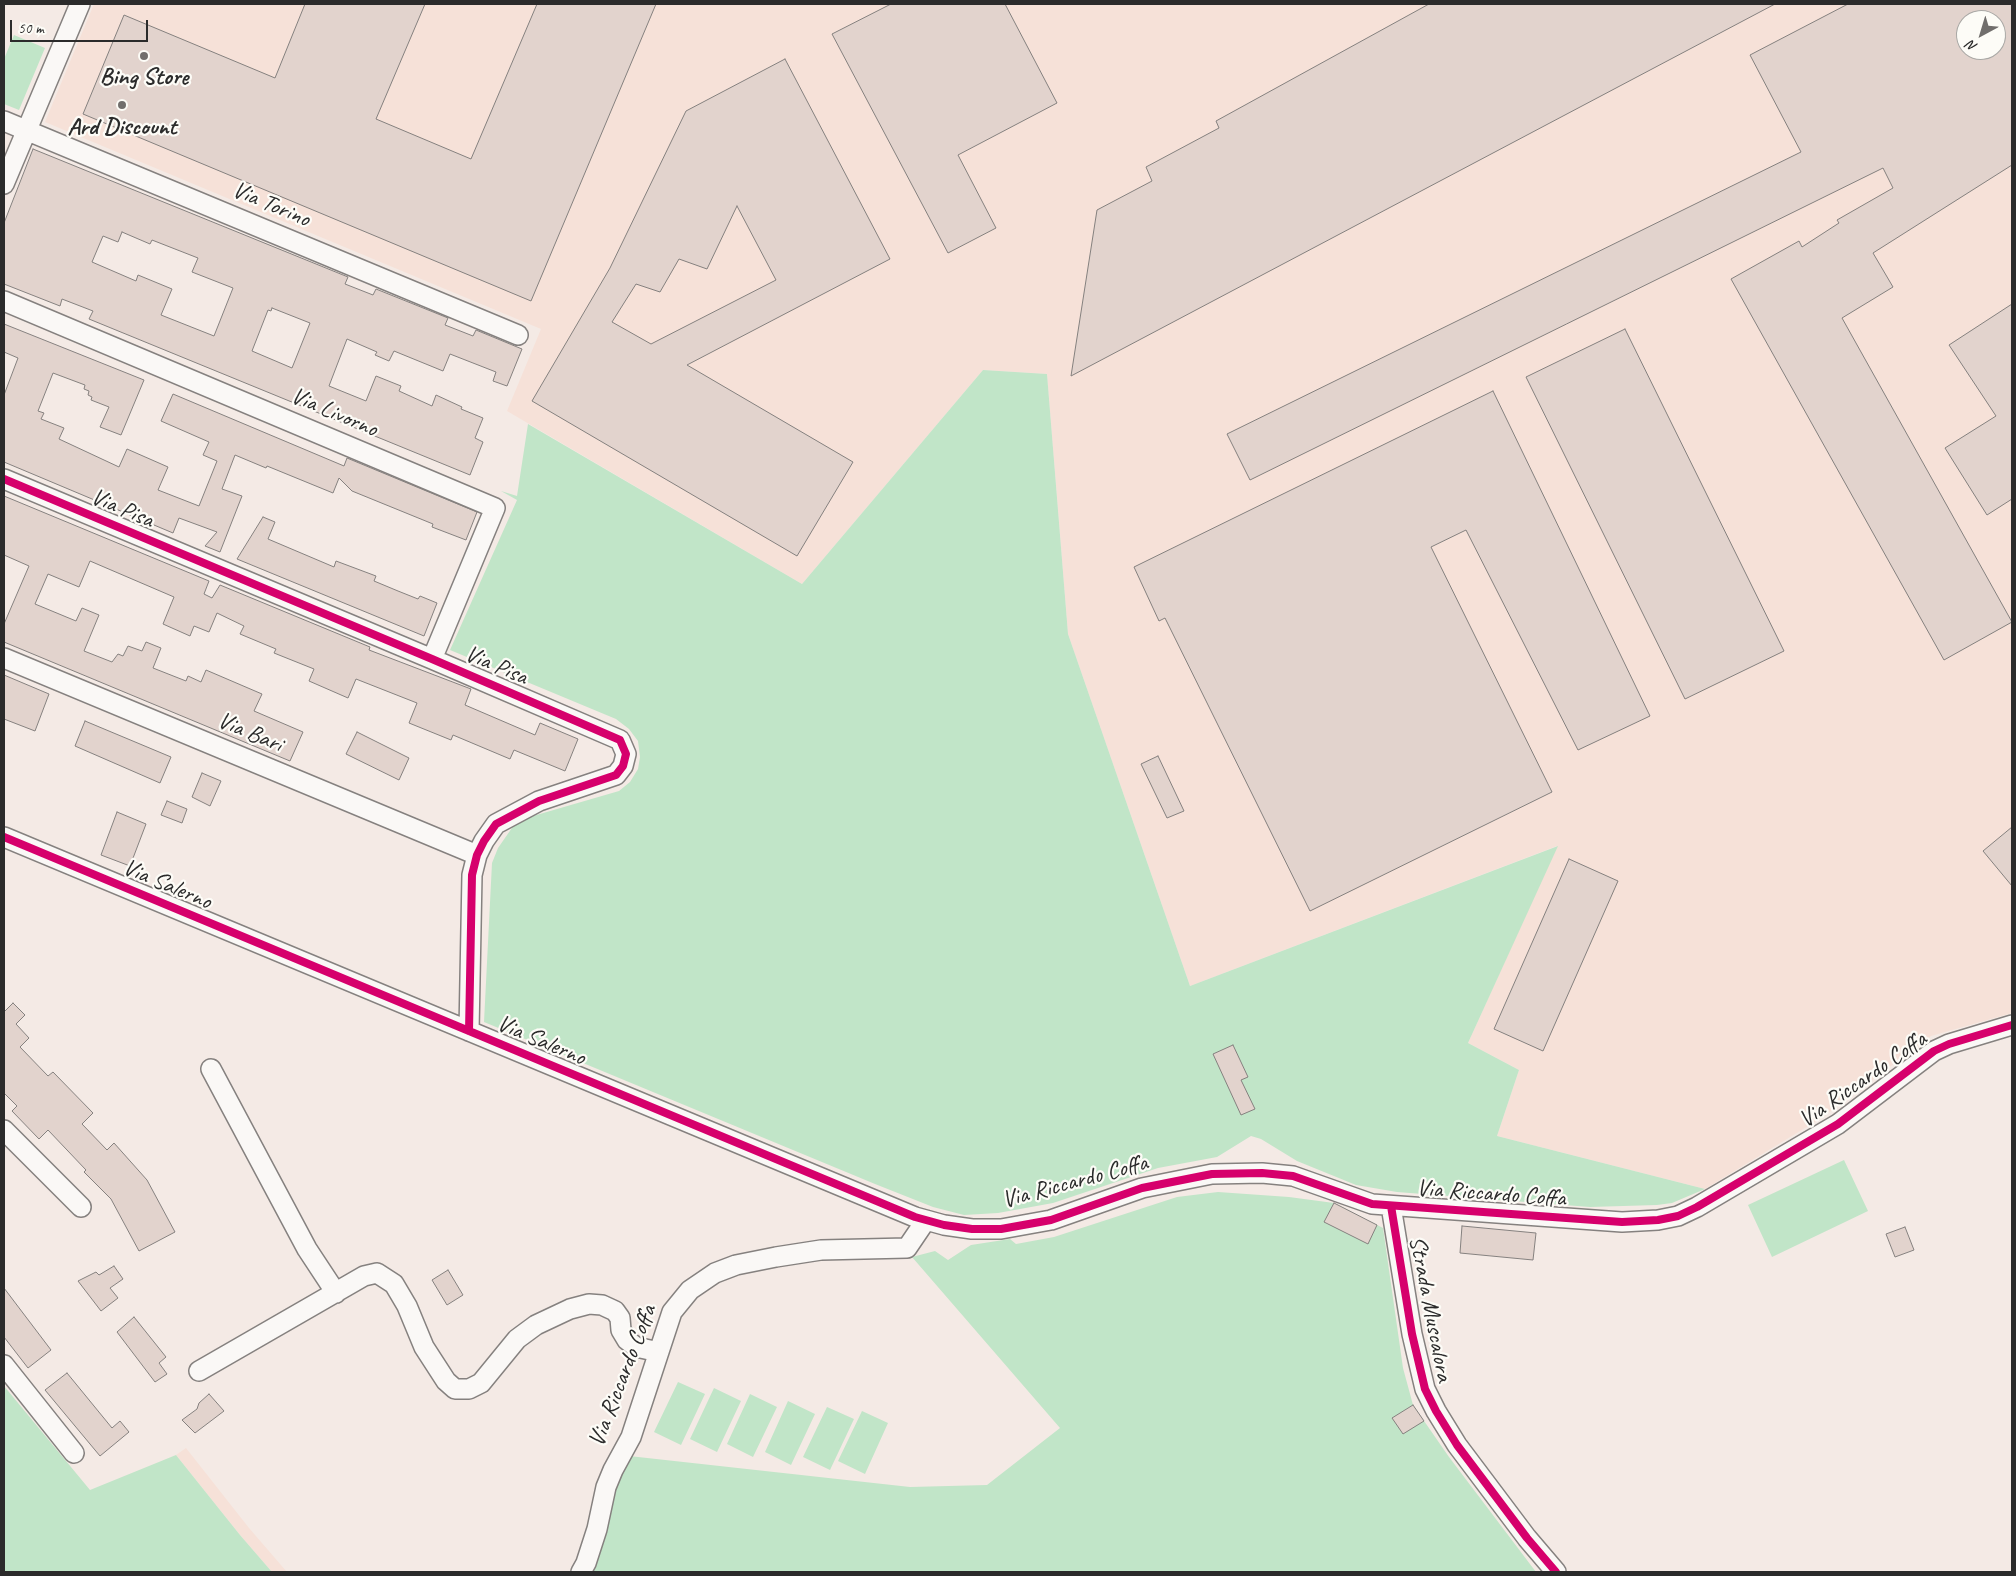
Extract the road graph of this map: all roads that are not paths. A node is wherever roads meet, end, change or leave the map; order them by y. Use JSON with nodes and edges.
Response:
{"nodes":[{"id":1,"x":80,"y":4,"type":"edge"},
{"id":2,"x":4,"y":121,"type":"edge"},
{"id":3,"x":26,"y":130,"type":"junction"},
{"id":4,"x":4,"y":184,"type":"edge"},
{"id":5,"x":4,"y":301,"type":"edge"},
{"id":6,"x":518,"y":335,"type":"dead end"},
{"id":7,"x":4,"y":479,"type":"edge"},
{"id":8,"x":4,"y":658,"type":"edge"},
{"id":9,"x":432,"y":659,"type":"junction"},
{"id":10,"x":4,"y":837,"type":"edge"},
{"id":11,"x":477,"y":854,"type":"junction"},
{"id":12,"x":2012,"y":1025,"type":"edge"},
{"id":13,"x":469,"y":1031,"type":"junction"},
{"id":14,"x":211,"y":1069,"type":"dead end"},
{"id":15,"x":4,"y":1130,"type":"edge"},
{"id":16,"x":1391,"y":1206,"type":"junction"},
{"id":17,"x":81,"y":1208,"type":"dead end"},
{"id":18,"x":926,"y":1220,"type":"junction"},
{"id":19,"x":336,"y":1292,"type":"junction"},
{"id":20,"x":659,"y":1352,"type":"junction"},
{"id":21,"x":4,"y":1365,"type":"edge"},
{"id":22,"x":199,"y":1371,"type":"dead end"},
{"id":23,"x":74,"y":1453,"type":"dead end"},
{"id":24,"x":1527,"y":1538,"type":"junction"},
{"id":25,"x":581,"y":1572,"type":"edge"},
{"id":26,"x":1550,"y":1572,"type":"edge"},
{"id":27,"x":1556,"y":1572,"type":"edge"}],
"edges":[{"from":1,"to":3,"type":"street"},
{"from":2,"to":3,"type":"street","name":"Via Torino"},
{"from":3,"to":4,"type":"street"},
{"from":3,"to":6,"type":"street","name":"Via Torino"},
{"from":5,"to":9,"type":"street","name":"Via Livorno"},
{"from":7,"to":9,"type":"street","name":"Via Pisa"},
{"from":8,"to":11,"type":"street","name":"Via Bari"},
{"from":9,"to":11,"type":"street","name":"Via Pisa"},
{"from":10,"to":13,"type":"street","name":"Via Salerno"},
{"from":11,"to":13,"type":"street","name":"Via Pisa"},
{"from":12,"to":16,"type":"street","name":"Via Riccardo Coffa"},
{"from":13,"to":18,"type":"street","name":"Via Salerno"},
{"from":14,"to":19,"type":"street"},
{"from":15,"to":17,"type":"street"},
{"from":16,"to":18,"type":"street","name":"Via Riccardo Coffa"},
{"from":16,"to":24,"type":"street","name":"Strada Muscalora"},
{"from":18,"to":20,"type":"street","name":"Via Riccardo Coffa"},
{"from":19,"to":20,"type":"street"},
{"from":19,"to":22,"type":"street"},
{"from":20,"to":25,"type":"street","name":"Via Riccardo Coffa"},
{"from":21,"to":23,"type":"street"},
{"from":24,"to":26,"type":"street"},
{"from":24,"to":27,"type":"street"}]}
